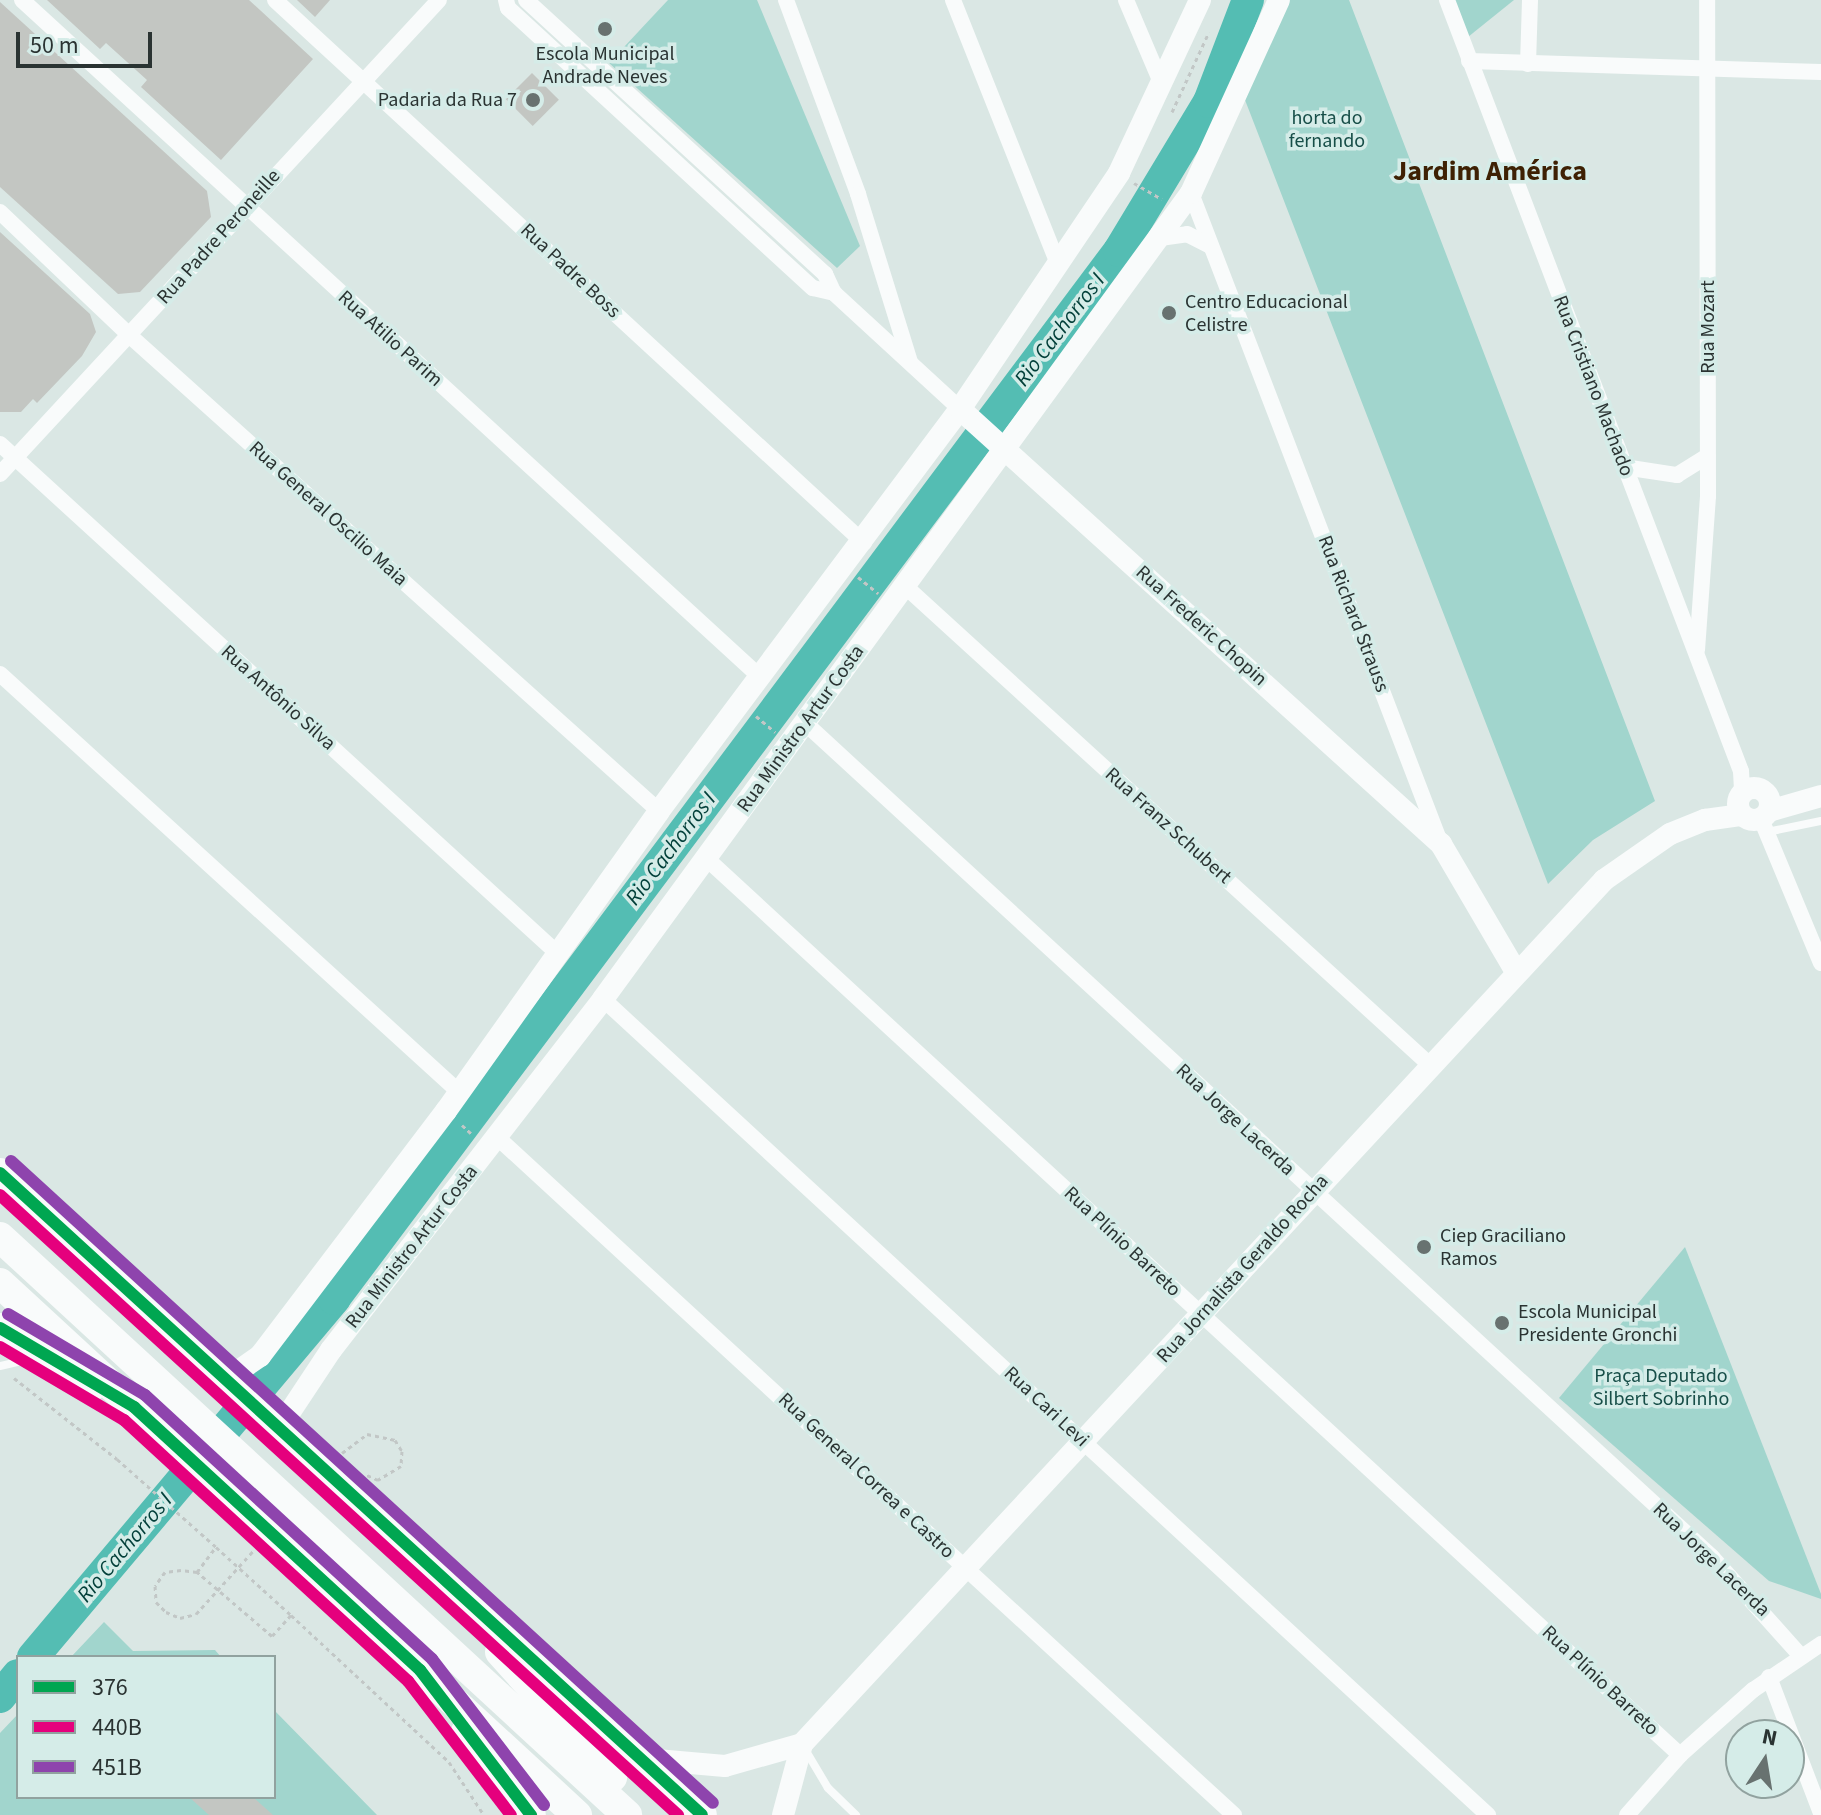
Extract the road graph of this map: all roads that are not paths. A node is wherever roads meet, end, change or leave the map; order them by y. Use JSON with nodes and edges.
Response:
{"nodes":[{"id":1,"x":22,"y":0,"type":"edge"},
{"id":2,"x":275,"y":0,"type":"edge"},
{"id":3,"x":439,"y":0,"type":"edge"},
{"id":4,"x":506,"y":0,"type":"edge"},
{"id":5,"x":526,"y":0,"type":"edge"},
{"id":6,"x":786,"y":0,"type":"edge"},
{"id":7,"x":953,"y":0,"type":"edge"},
{"id":8,"x":1126,"y":0,"type":"edge"},
{"id":9,"x":1200,"y":0,"type":"edge"},
{"id":10,"x":1279,"y":0,"type":"edge"},
{"id":11,"x":1447,"y":0,"type":"edge"},
{"id":12,"x":1530,"y":0,"type":"edge"},
{"id":13,"x":1707,"y":0,"type":"edge"},
{"id":14,"x":1469,"y":61,"type":"junction"},
{"id":15,"x":1528,"y":64,"type":"junction"},
{"id":16,"x":1707,"y":72,"type":"junction"},
{"id":17,"x":1821,"y":72,"type":"edge"},
{"id":18,"x":362,"y":80,"type":"junction"},
{"id":19,"x":1162,"y":85,"type":"junction"},
{"id":20,"x":1191,"y":193,"type":"junction"},
{"id":21,"x":246,"y":208,"type":"junction"},
{"id":22,"x":0,"y":212,"type":"edge"},
{"id":23,"x":1160,"y":238,"type":"junction"},
{"id":24,"x":1211,"y":246,"type":"junction"},
{"id":25,"x":1058,"y":264,"type":"junction"},
{"id":26,"x":834,"y":293,"type":"junction"},
{"id":27,"x":129,"y":335,"type":"junction"},
{"id":28,"x":910,"y":364,"type":"junction"},
{"id":29,"x":966,"y":414,"type":"junction"},
{"id":30,"x":0,"y":444,"type":"edge"},
{"id":31,"x":1000,"y":445,"type":"junction"},
{"id":32,"x":1708,"y":456,"type":"junction"},
{"id":33,"x":15,"y":458,"type":"junction"},
{"id":34,"x":1624,"y":467,"type":"junction"},
{"id":35,"x":0,"y":474,"type":"edge"},
{"id":36,"x":864,"y":543,"type":"junction"},
{"id":37,"x":906,"y":587,"type":"junction"},
{"id":38,"x":1697,"y":654,"type":"junction"},
{"id":39,"x":0,"y":674,"type":"edge"},
{"id":40,"x":760,"y":677,"type":"junction"},
{"id":41,"x":805,"y":723,"type":"junction"},
{"id":42,"x":1813,"y":797,"type":"edge"},
{"id":43,"x":1754,"y":802,"type":"junction"},
{"id":44,"x":659,"y":811,"type":"junction"},
{"id":45,"x":1821,"y":821,"type":"edge"},
{"id":46,"x":1441,"y":844,"type":"junction"},
{"id":47,"x":707,"y":859,"type":"junction"},
{"id":48,"x":556,"y":952,"type":"junction"},
{"id":49,"x":1821,"y":963,"type":"edge"},
{"id":50,"x":1516,"y":972,"type":"junction"},
{"id":51,"x":603,"y":999,"type":"junction"},
{"id":52,"x":1430,"y":1065,"type":"junction"},
{"id":53,"x":459,"y":1092,"type":"junction"},
{"id":54,"x":489,"y":1140,"type":"junction"},
{"id":55,"x":0,"y":1173,"type":"edge"},
{"id":56,"x":1313,"y":1192,"type":"junction"},
{"id":57,"x":0,"y":1237,"type":"edge"},
{"id":58,"x":0,"y":1283,"type":"edge"},
{"id":59,"x":1201,"y":1315,"type":"junction"},
{"id":60,"x":0,"y":1328,"type":"edge"},
{"id":61,"x":22,"y":1361,"type":"dead end"},
{"id":62,"x":0,"y":1366,"type":"edge"},
{"id":63,"x":229,"y":1385,"type":"junction"},
{"id":64,"x":134,"y":1407,"type":"junction"},
{"id":65,"x":273,"y":1426,"type":"junction"},
{"id":66,"x":1085,"y":1443,"type":"junction"},
{"id":67,"x":420,"y":1561,"type":"junction"},
{"id":68,"x":967,"y":1569,"type":"junction"},
{"id":69,"x":1821,"y":1644,"type":"edge"},
{"id":70,"x":1800,"y":1655,"type":"junction"},
{"id":71,"x":420,"y":1670,"type":"junction"},
{"id":72,"x":1769,"y":1677,"type":"junction"},
{"id":73,"x":802,"y":1744,"type":"junction"},
{"id":74,"x":1680,"y":1755,"type":"junction"},
{"id":75,"x":645,"y":1759,"type":"junction"},
{"id":76,"x":1821,"y":1813,"type":"edge"},
{"id":77,"x":531,"y":1815,"type":"edge"},
{"id":78,"x":577,"y":1815,"type":"edge"},
{"id":79,"x":627,"y":1815,"type":"edge"},
{"id":80,"x":645,"y":1815,"type":"edge"},
{"id":81,"x":702,"y":1815,"type":"edge"},
{"id":82,"x":783,"y":1815,"type":"edge"},
{"id":83,"x":856,"y":1815,"type":"edge"},
{"id":84,"x":1234,"y":1815,"type":"edge"},
{"id":85,"x":1488,"y":1815,"type":"edge"},
{"id":86,"x":1627,"y":1815,"type":"edge"}],
"edges":[{"from":1,"to":21,"type":"street","name":"Rua Atilio Parim"},
{"from":2,"to":18,"type":"street","name":"Rua Padre Boss"},
{"from":3,"to":18,"type":"street","name":"Rua Padre Peroneille"},
{"from":4,"to":26,"type":"street"},
{"from":5,"to":26,"type":"street"},
{"from":6,"to":28,"type":"street"},
{"from":7,"to":25,"type":"street"},
{"from":8,"to":19,"type":"street"},
{"from":9,"to":19,"type":"street"},
{"from":10,"to":20,"type":"street","name":"Rua Ministro Artur Costa"},
{"from":11,"to":14,"type":"street","name":"Rua Cristiano Machado"},
{"from":12,"to":15,"type":"street"},
{"from":13,"to":16,"type":"street","name":"Rua Mozart"},
{"from":14,"to":15,"type":"street"},
{"from":14,"to":34,"type":"street","name":"Rua Cristiano Machado"},
{"from":15,"to":16,"type":"street"},
{"from":16,"to":17,"type":"street"},
{"from":16,"to":32,"type":"street","name":"Rua Mozart"},
{"from":18,"to":21,"type":"street","name":"Rua Padre Peroneille"},
{"from":18,"to":36,"type":"street","name":"Rua Padre Boss"},
{"from":19,"to":25,"type":"street"},
{"from":20,"to":23,"type":"street","name":"Rua Ministro Artur Costa"},
{"from":20,"to":24,"type":"street","name":"Rua Richard Strauss"},
{"from":21,"to":27,"type":"street","name":"Rua Padre Peroneille"},
{"from":21,"to":40,"type":"street","name":"Rua Atilio Parim"},
{"from":22,"to":27,"type":"street","name":"Rua General Oscilio Maia"},
{"from":23,"to":24,"type":"street"},
{"from":23,"to":31,"type":"street","name":"Rua Ministro Artur Costa"},
{"from":24,"to":46,"type":"street","name":"Rua Richard Strauss"},
{"from":25,"to":29,"type":"street"},
{"from":26,"to":28,"type":"street"},
{"from":27,"to":33,"type":"street","name":"Rua Padre Peroneille"},
{"from":27,"to":44,"type":"street","name":"Rua General Oscilio Maia"},
{"from":28,"to":29,"type":"street"},
{"from":29,"to":31,"type":"street","name":"Rua Frederic Chopin"},
{"from":29,"to":36,"type":"street"},
{"from":30,"to":33,"type":"street","name":"Rua Antônio Silva"},
{"from":31,"to":37,"type":"street","name":"Rua Ministro Artur Costa"},
{"from":31,"to":46,"type":"street","name":"Rua Frederic Chopin"},
{"from":32,"to":34,"type":"street"},
{"from":32,"to":38,"type":"street","name":"Rua Mozart"},
{"from":33,"to":35,"type":"street","name":"Rua Padre Peroneille"},
{"from":33,"to":48,"type":"street","name":"Rua Antônio Silva"},
{"from":34,"to":38,"type":"street","name":"Rua Cristiano Machado"},
{"from":36,"to":40,"type":"street"},
{"from":37,"to":41,"type":"street","name":"Rua Ministro Artur Costa"},
{"from":37,"to":52,"type":"street","name":"Rua Franz Schubert"},
{"from":38,"to":43,"type":"street","name":"Rua Cristiano Machado"},
{"from":39,"to":53,"type":"street"},
{"from":40,"to":44,"type":"street"},
{"from":41,"to":47,"type":"street","name":"Rua Ministro Artur Costa"},
{"from":41,"to":56,"type":"street","name":"Rua Jorge Lacerda"},
{"from":42,"to":43,"type":"street","name":"Rua Jornalista Geraldo Rocha"},
{"from":43,"to":45,"type":"lane","name":"Rua Jornalista Geraldo Rocha"},
{"from":43,"to":49,"type":"street","name":"Rua Cristiano Machado"},
{"from":43,"to":50,"type":"street","name":"Rua Jornalista Geraldo Rocha"},
{"from":44,"to":48,"type":"street"},
{"from":46,"to":50,"type":"street","name":"Rua Richard Strauss"},
{"from":47,"to":51,"type":"street","name":"Rua Ministro Artur Costa"},
{"from":47,"to":59,"type":"street","name":"Rua Plínio Barreto"},
{"from":48,"to":53,"type":"street"},
{"from":50,"to":52,"type":"street","name":"Rua Jornalista Geraldo Rocha"},
{"from":51,"to":54,"type":"street","name":"Rua Ministro Artur Costa"},
{"from":51,"to":66,"type":"street","name":"Rua Cari Levi"},
{"from":52,"to":56,"type":"street","name":"Rua Jornalista Geraldo Rocha"},
{"from":53,"to":63,"type":"street"},
{"from":54,"to":65,"type":"street","name":"Rua Ministro Artur Costa"},
{"from":54,"to":68,"type":"street","name":"Rua General Correa e Castro"},
{"from":55,"to":63,"type":"highway"},
{"from":56,"to":59,"type":"street","name":"Rua Jornalista Geraldo Rocha"},
{"from":56,"to":70,"type":"street","name":"Rua Jorge Lacerda"},
{"from":57,"to":79,"type":"highway"},
{"from":58,"to":64,"type":"highway"},
{"from":59,"to":66,"type":"street","name":"Rua Jornalista Geraldo Rocha"},
{"from":59,"to":74,"type":"street","name":"Rua Plínio Barreto"},
{"from":60,"to":64,"type":"highway"},
{"from":61,"to":62,"type":"lane"},
{"from":63,"to":65,"type":"highway"},
{"from":64,"to":71,"type":"highway"},
{"from":65,"to":67,"type":"highway"},
{"from":66,"to":68,"type":"street","name":"Rua Jornalista Geraldo Rocha"},
{"from":66,"to":85,"type":"street","name":"Rua Cari Levi"},
{"from":67,"to":75,"type":"highway"},
{"from":67,"to":80,"type":"highway"},
{"from":68,"to":73,"type":"street","name":"Rua Jornalista Geraldo Rocha"},
{"from":68,"to":84,"type":"street","name":"Rua General Correa e Castro"},
{"from":69,"to":70,"type":"street"},
{"from":70,"to":72,"type":"street"},
{"from":71,"to":77,"type":"highway"},
{"from":71,"to":78,"type":"highway"},
{"from":72,"to":74,"type":"street"},
{"from":72,"to":76,"type":"street"},
{"from":73,"to":75,"type":"street"},
{"from":73,"to":82,"type":"street","name":"Rua Jornalista Geraldo Rocha"},
{"from":73,"to":83,"type":"lane"},
{"from":74,"to":86,"type":"street"},
{"from":75,"to":81,"type":"highway"}]}
